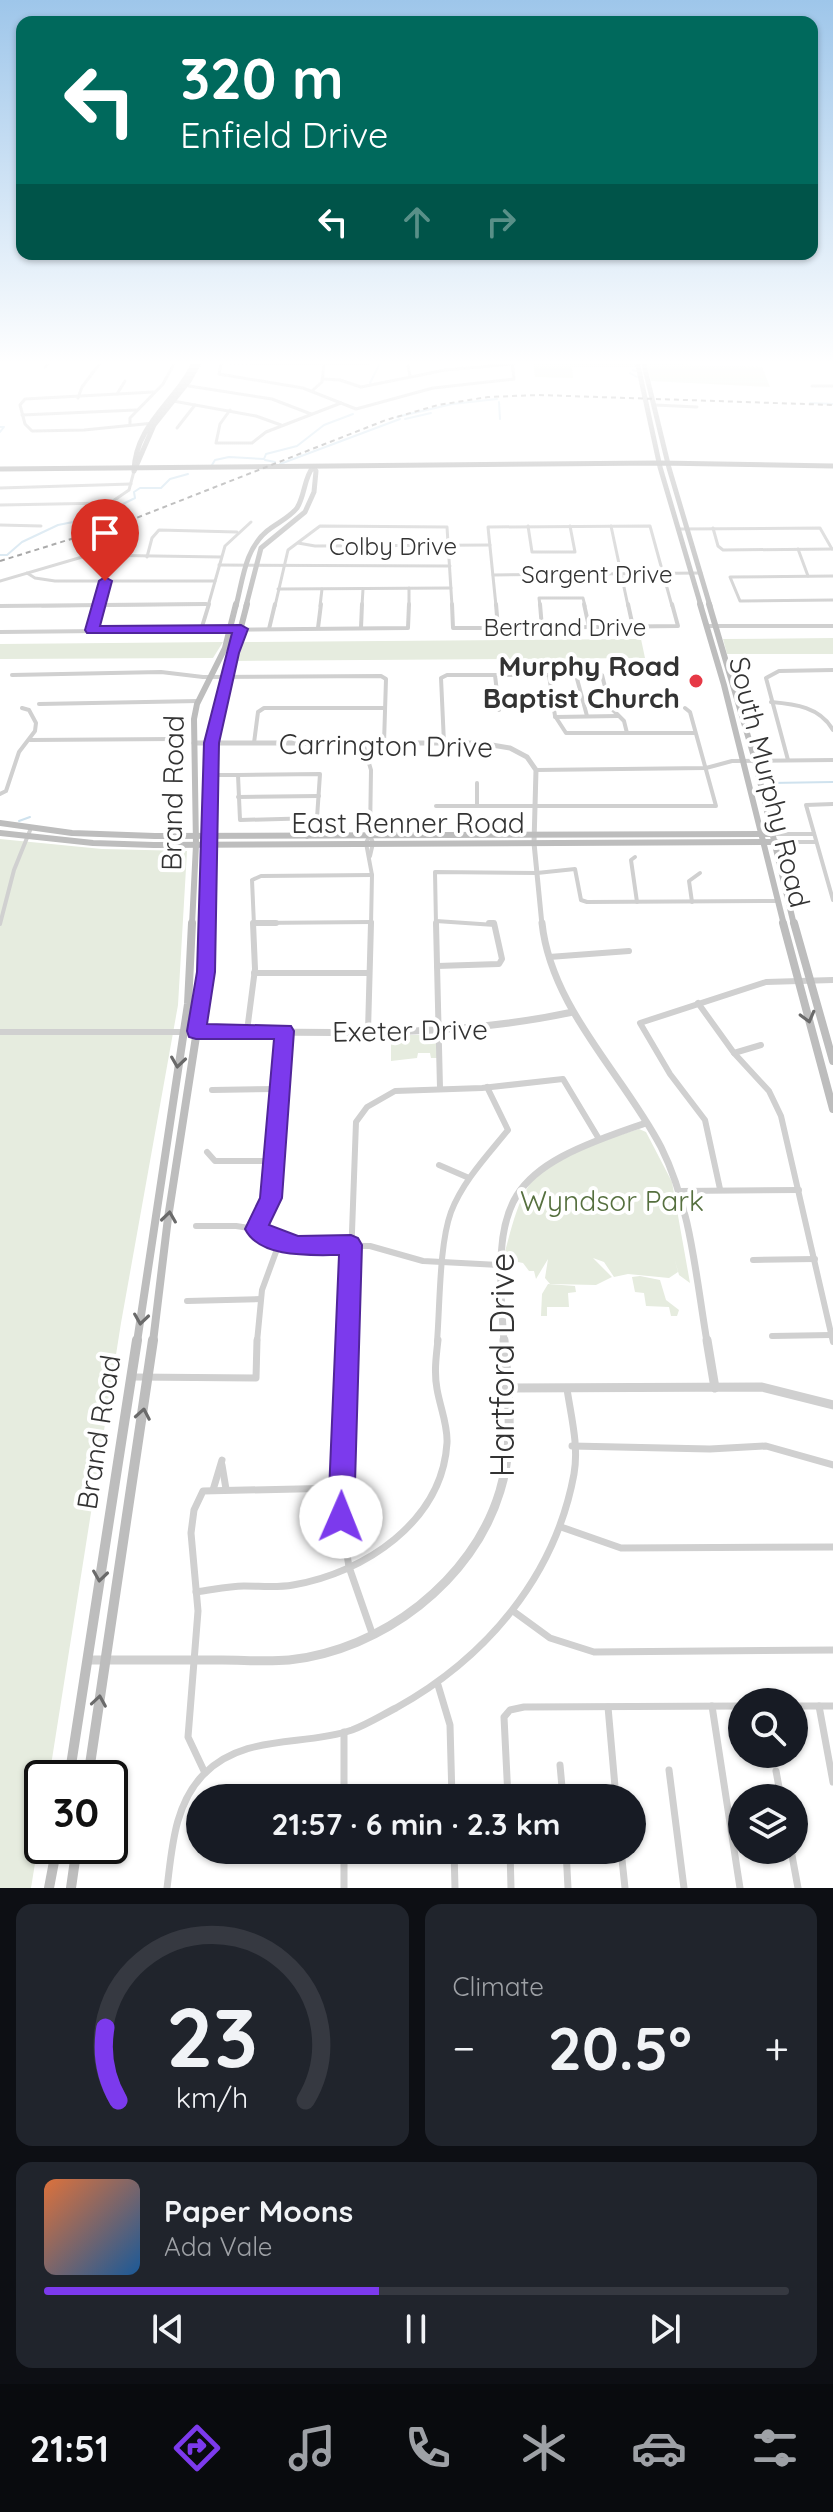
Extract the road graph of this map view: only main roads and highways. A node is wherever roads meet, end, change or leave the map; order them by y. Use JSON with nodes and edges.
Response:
{"nodes":[{"id":1,"x":141,"y":449,"type":"edge"},
{"id":2,"x":659,"y":449,"type":"edge"},
{"id":3,"x":664,"y":449,"type":"edge"},
{"id":4,"x":660,"y":465,"type":"junction"},
{"id":5,"x":669,"y":466,"type":"junction"},
{"id":6,"x":135,"y":468,"type":"junction"},
{"id":7,"x":833,"y":468,"type":"edge"},
{"id":8,"x":313,"y":469,"type":"junction"},
{"id":9,"x":0,"y":471,"type":"edge"},
{"id":10,"x":666,"y":487,"type":"junction"},
{"id":11,"x":675,"y":487,"type":"junction"},
{"id":12,"x":306,"y":492,"type":"junction"},
{"id":13,"x":314,"y":492,"type":"junction"},
{"id":14,"x":671,"y":504,"type":"junction"},
{"id":15,"x":680,"y":504,"type":"junction"},
{"id":16,"x":728,"y":699,"type":"junction"},
{"id":17,"x":738,"y":699,"type":"junction"},
{"id":18,"x":196,"y":821,"type":"junction"},
{"id":19,"x":0,"y":823,"type":"edge"},
{"id":20,"x":30,"y":831,"type":"junction"},
{"id":21,"x":0,"y":833,"type":"edge"},
{"id":22,"x":173,"y":836,"type":"junction"},
{"id":23,"x":307,"y":838,"type":"junction"},
{"id":24,"x":764,"y":838,"type":"junction"},
{"id":25,"x":774,"y":838,"type":"junction"},
{"id":26,"x":196,"y":840,"type":"junction"},
{"id":27,"x":208,"y":840,"type":"junction"},
{"id":28,"x":208,"y":933,"type":"junction"},
{"id":29,"x":193,"y":935,"type":"junction"},
{"id":30,"x":196,"y":1031,"type":"junction"},
{"id":31,"x":182,"y":1032,"type":"junction"},
{"id":32,"x":833,"y":1061,"type":"edge"},
{"id":33,"x":831,"y":1092,"type":"edge"},
{"id":34,"x":833,"y":1109,"type":"edge"},
{"id":35,"x":72,"y":1760,"type":"edge"},
{"id":36,"x":91,"y":1760,"type":"edge"},
{"id":37,"x":54,"y":1864,"type":"edge"},
{"id":38,"x":74,"y":1864,"type":"edge"},
{"id":39,"x":49,"y":1888,"type":"edge"},
{"id":40,"x":71,"y":1888,"type":"edge"}],
"edges":[{"from":1,"to":6,"type":"main road"},
{"from":2,"to":4,"type":"main road","name":"South Murphy Road"},
{"from":3,"to":5,"type":"main road","name":"South Murphy Road"},
{"from":4,"to":5,"type":"main road"},
{"from":4,"to":8,"type":"main road"},
{"from":4,"to":10,"type":"main road","name":"South Murphy Road"},
{"from":5,"to":7,"type":"main road"},
{"from":5,"to":11,"type":"main road","name":"South Murphy Road"},
{"from":6,"to":8,"type":"main road"},
{"from":6,"to":9,"type":"main road"},
{"from":8,"to":12,"type":"main road","name":"Brand Road"},
{"from":8,"to":13,"type":"main road"},
{"from":10,"to":11,"type":"main road"},
{"from":10,"to":14,"type":"main road","name":"South Murphy Road"},
{"from":11,"to":15,"type":"main road","name":"South Murphy Road"},
{"from":12,"to":13,"type":"main road"},
{"from":12,"to":18,"type":"main road","name":"Brand Road"},
{"from":13,"to":27,"type":"main road","name":"Brand Road"},
{"from":14,"to":15,"type":"main road"},
{"from":14,"to":16,"type":"main road","name":"South Murphy Road"},
{"from":15,"to":17,"type":"main road","name":"South Murphy Road"},
{"from":16,"to":17,"type":"main road"},
{"from":16,"to":24,"type":"main road","name":"South Murphy Road"},
{"from":17,"to":25,"type":"main road","name":"South Murphy Road"},
{"from":18,"to":22,"type":"main road"},
{"from":18,"to":26,"type":"main road","name":"Brand Road"},
{"from":19,"to":20,"type":"main road","name":"East Renner Road"},
{"from":20,"to":21,"type":"main road","name":"East Renner Road"},
{"from":20,"to":22,"type":"main road","name":"East Renner Road"},
{"from":20,"to":26,"type":"main road","name":"East Renner Road"},
{"from":22,"to":26,"type":"main road","name":"East Renner Road"},
{"from":23,"to":24,"type":"main road","name":"East Renner Road"},
{"from":23,"to":24,"type":"main road","name":"East Renner Road"},
{"from":23,"to":27,"type":"main road","name":"East Renner Road"},
{"from":24,"to":25,"type":"main road","name":"East Renner Road"},
{"from":24,"to":33,"type":"main road","name":"South Murphy Road","one_way":true},
{"from":25,"to":32,"type":"main road","name":"South Murphy Road"},
{"from":26,"to":27,"type":"main road","name":"East Renner Road"},
{"from":26,"to":29,"type":"main road","name":"Brand Road"},
{"from":27,"to":28,"type":"main road","name":"Brand Road"},
{"from":28,"to":29,"type":"main road"},
{"from":28,"to":30,"type":"main road","name":"Brand Road"},
{"from":29,"to":31,"type":"main road","name":"Brand Road"},
{"from":30,"to":31,"type":"main road"},
{"from":36,"to":30,"type":"main road","name":"Brand Road","one_way":true},
{"from":31,"to":35,"type":"main road","name":"Brand Road","one_way":true},
{"from":33,"to":34,"type":"main road","name":"South Murphy Road"},
{"from":37,"to":39,"type":"main road"},
{"from":38,"to":40,"type":"main road"}]}
